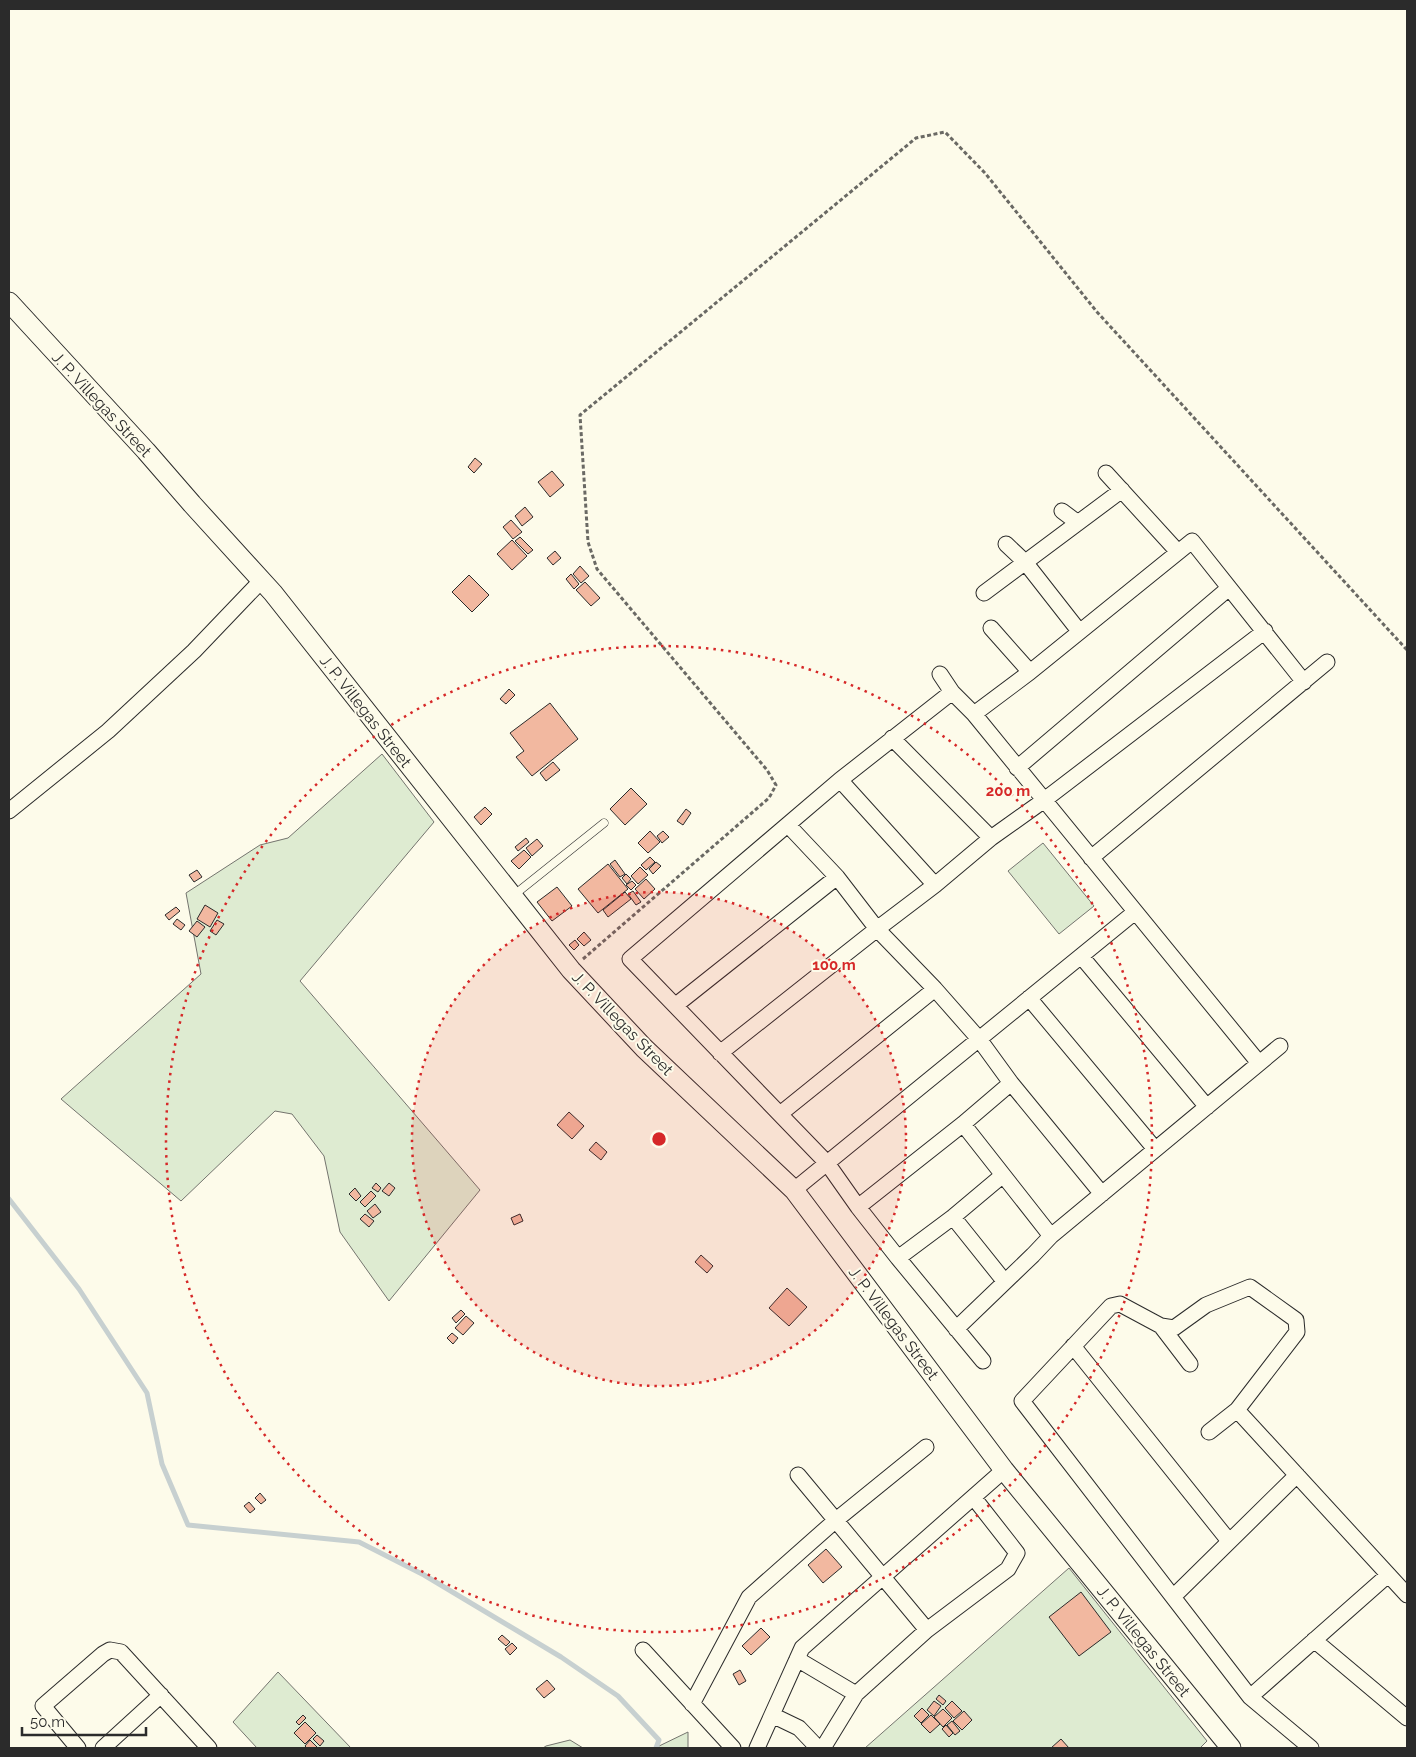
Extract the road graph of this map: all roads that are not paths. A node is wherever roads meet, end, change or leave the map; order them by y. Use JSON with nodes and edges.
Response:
{"nodes":[{"id":1,"x":9,"y":302,"type":"edge"},
{"id":2,"x":1106,"y":473,"type":"dead end"},
{"id":3,"x":1122,"y":490,"type":"junction"},
{"id":4,"x":1062,"y":511,"type":"dead end"},
{"id":5,"x":1078,"y":523,"type":"junction"},
{"id":6,"x":1006,"y":544,"type":"dead end"},
{"id":7,"x":1178,"y":552,"type":"junction"},
{"id":8,"x":1025,"y":562,"type":"junction"},
{"id":9,"x":262,"y":581,"type":"junction"},
{"id":10,"x":1229,"y":588,"type":"junction"},
{"id":11,"x":984,"y":593,"type":"dead end"},
{"id":12,"x":991,"y":628,"type":"dead end"},
{"id":13,"x":1079,"y":631,"type":"junction"},
{"id":14,"x":1265,"y":631,"type":"junction"},
{"id":15,"x":1327,"y":662,"type":"dead end"},
{"id":16,"x":1030,"y":672,"type":"junction"},
{"id":17,"x":940,"y":674,"type":"dead end"},
{"id":18,"x":1304,"y":682,"type":"junction"},
{"id":19,"x":952,"y":692,"type":"junction"},
{"id":20,"x":974,"y":714,"type":"junction"},
{"id":21,"x":892,"y":738,"type":"junction"},
{"id":22,"x":1017,"y":768,"type":"junction"},
{"id":23,"x":840,"y":780,"type":"junction"},
{"id":24,"x":1043,"y":801,"type":"junction"},
{"id":25,"x":9,"y":811,"type":"edge"},
{"id":26,"x":604,"y":823,"type":"dead end"},
{"id":27,"x":788,"y":825,"type":"junction"},
{"id":28,"x":991,"y":838,"type":"junction"},
{"id":29,"x":1091,"y":858,"type":"junction"},
{"id":30,"x":837,"y":877,"type":"junction"},
{"id":31,"x":935,"y":886,"type":"junction"},
{"id":32,"x":512,"y":897,"type":"junction"},
{"id":33,"x":1135,"y":912,"type":"junction"},
{"id":34,"x":877,"y":929,"type":"junction"},
{"id":35,"x":1080,"y":956,"type":"junction"},
{"id":36,"x":935,"y":989,"type":"junction"},
{"id":37,"x":1029,"y":998,"type":"junction"},
{"id":38,"x":676,"y":1005,"type":"junction"},
{"id":39,"x":979,"y":1039,"type":"junction"},
{"id":40,"x":1280,"y":1046,"type":"dead end"},
{"id":41,"x":720,"y":1053,"type":"junction"},
{"id":42,"x":1259,"y":1063,"type":"junction"},
{"id":43,"x":1011,"y":1083,"type":"junction"},
{"id":44,"x":1207,"y":1107,"type":"junction"},
{"id":45,"x":780,"y":1114,"type":"junction"},
{"id":46,"x":963,"y":1124,"type":"junction"},
{"id":47,"x":1155,"y":1150,"type":"junction"},
{"id":48,"x":827,"y":1163,"type":"junction"},
{"id":49,"x":1003,"y":1175,"type":"junction"},
{"id":50,"x":794,"y":1190,"type":"junction"},
{"id":51,"x":1102,"y":1194,"type":"junction"},
{"id":52,"x":858,"y":1207,"type":"junction"},
{"id":53,"x":953,"y":1216,"type":"junction"},
{"id":54,"x":1051,"y":1236,"type":"junction"},
{"id":55,"x":898,"y":1258,"type":"junction"},
{"id":56,"x":1005,"y":1282,"type":"junction"},
{"id":57,"x":1161,"y":1326,"type":"junction"},
{"id":58,"x":956,"y":1329,"type":"junction"},
{"id":59,"x":1073,"y":1346,"type":"junction"},
{"id":60,"x":983,"y":1361,"type":"dead end"},
{"id":61,"x":1190,"y":1364,"type":"dead end"},
{"id":62,"x":1237,"y":1410,"type":"junction"},
{"id":63,"x":1210,"y":1432,"type":"dead end"},
{"id":64,"x":926,"y":1447,"type":"dead end"},
{"id":65,"x":1004,"y":1470,"type":"junction"},
{"id":66,"x":798,"y":1475,"type":"dead end"},
{"id":67,"x":1297,"y":1475,"type":"junction"},
{"id":68,"x":974,"y":1498,"type":"junction"},
{"id":69,"x":836,"y":1520,"type":"junction"},
{"id":70,"x":1229,"y":1541,"type":"junction"},
{"id":71,"x":1388,"y":1575,"type":"junction"},
{"id":72,"x":884,"y":1577,"type":"junction"},
{"id":73,"x":1407,"y":1595,"type":"edge"},
{"id":74,"x":1173,"y":1597,"type":"junction"},
{"id":75,"x":927,"y":1630,"type":"junction"},
{"id":76,"x":1314,"y":1640,"type":"junction"},
{"id":77,"x":643,"y":1650,"type":"dead end"},
{"id":78,"x":797,"y":1659,"type":"junction"},
{"id":79,"x":856,"y":1694,"type":"junction"},
{"id":80,"x":161,"y":1695,"type":"junction"},
{"id":81,"x":1250,"y":1697,"type":"junction"},
{"id":82,"x":692,"y":1704,"type":"junction"},
{"id":83,"x":772,"y":1715,"type":"junction"},
{"id":84,"x":1407,"y":1718,"type":"edge"},
{"id":85,"x":202,"y":1746,"type":"edge"},
{"id":86,"x":78,"y":1748,"type":"edge"},
{"id":87,"x":103,"y":1748,"type":"edge"},
{"id":88,"x":733,"y":1748,"type":"edge"},
{"id":89,"x":757,"y":1748,"type":"edge"},
{"id":90,"x":818,"y":1748,"type":"edge"},
{"id":91,"x":823,"y":1748,"type":"edge"},
{"id":92,"x":1231,"y":1748,"type":"edge"},
{"id":93,"x":1311,"y":1748,"type":"edge"}],
"edges":[{"from":1,"to":9,"type":"street","name":"J. P. Villegas Street"},
{"from":2,"to":3,"type":"street"},
{"from":3,"to":5,"type":"street"},
{"from":3,"to":7,"type":"street"},
{"from":4,"to":5,"type":"street"},
{"from":5,"to":8,"type":"street"},
{"from":6,"to":8,"type":"street"},
{"from":7,"to":10,"type":"street"},
{"from":7,"to":13,"type":"street"},
{"from":8,"to":11,"type":"street"},
{"from":8,"to":13,"type":"street"},
{"from":9,"to":25,"type":"street"},
{"from":9,"to":32,"type":"street","name":"J. P. Villegas Street"},
{"from":10,"to":14,"type":"street"},
{"from":10,"to":22,"type":"street"},
{"from":12,"to":16,"type":"street"},
{"from":13,"to":16,"type":"street"},
{"from":14,"to":18,"type":"street"},
{"from":14,"to":24,"type":"street"},
{"from":15,"to":18,"type":"street"},
{"from":16,"to":20,"type":"street"},
{"from":17,"to":19,"type":"street"},
{"from":18,"to":29,"type":"street"},
{"from":19,"to":20,"type":"street"},
{"from":19,"to":21,"type":"street"},
{"from":20,"to":22,"type":"street"},
{"from":21,"to":23,"type":"street"},
{"from":21,"to":28,"type":"street"},
{"from":22,"to":24,"type":"street"},
{"from":23,"to":27,"type":"street"},
{"from":23,"to":31,"type":"street"},
{"from":24,"to":28,"type":"street"},
{"from":24,"to":29,"type":"street"},
{"from":26,"to":32,"type":"lane"},
{"from":27,"to":30,"type":"street"},
{"from":27,"to":38,"type":"street"},
{"from":28,"to":31,"type":"street"},
{"from":29,"to":33,"type":"street"},
{"from":30,"to":34,"type":"street"},
{"from":30,"to":38,"type":"street"},
{"from":31,"to":34,"type":"street"},
{"from":32,"to":50,"type":"street","name":"J. P. Villegas Street"},
{"from":33,"to":35,"type":"street"},
{"from":33,"to":42,"type":"street"},
{"from":34,"to":36,"type":"street"},
{"from":34,"to":41,"type":"street"},
{"from":35,"to":37,"type":"street"},
{"from":35,"to":44,"type":"street"},
{"from":36,"to":39,"type":"street"},
{"from":36,"to":45,"type":"street"},
{"from":37,"to":39,"type":"street"},
{"from":37,"to":47,"type":"street"},
{"from":38,"to":41,"type":"street"},
{"from":39,"to":43,"type":"street"},
{"from":39,"to":48,"type":"street"},
{"from":40,"to":42,"type":"street"},
{"from":41,"to":45,"type":"street"},
{"from":42,"to":44,"type":"street"},
{"from":43,"to":46,"type":"street"},
{"from":43,"to":51,"type":"street"},
{"from":44,"to":47,"type":"street"},
{"from":45,"to":48,"type":"street"},
{"from":46,"to":49,"type":"street"},
{"from":46,"to":52,"type":"street"},
{"from":47,"to":51,"type":"street"},
{"from":48,"to":50,"type":"street"},
{"from":48,"to":52,"type":"street"},
{"from":49,"to":53,"type":"street"},
{"from":49,"to":54,"type":"street"},
{"from":50,"to":65,"type":"street","name":"J. P. Villegas Street"},
{"from":51,"to":54,"type":"street"},
{"from":52,"to":55,"type":"street"},
{"from":53,"to":55,"type":"street"},
{"from":53,"to":56,"type":"street"},
{"from":54,"to":56,"type":"street"},
{"from":55,"to":58,"type":"street"},
{"from":56,"to":58,"type":"street"},
{"from":57,"to":59,"type":"street"},
{"from":57,"to":61,"type":"street"},
{"from":57,"to":62,"type":"street"},
{"from":58,"to":60,"type":"street"},
{"from":59,"to":70,"type":"street"},
{"from":59,"to":74,"type":"street"},
{"from":62,"to":63,"type":"street"},
{"from":62,"to":67,"type":"street"},
{"from":64,"to":69,"type":"street"},
{"from":65,"to":68,"type":"street"},
{"from":65,"to":92,"type":"street","name":"J. P. Villegas Street"},
{"from":66,"to":69,"type":"street"},
{"from":67,"to":70,"type":"street"},
{"from":67,"to":71,"type":"street"},
{"from":68,"to":72,"type":"street"},
{"from":68,"to":75,"type":"street"},
{"from":69,"to":72,"type":"street"},
{"from":69,"to":82,"type":"street"},
{"from":70,"to":74,"type":"street"},
{"from":71,"to":73,"type":"street"},
{"from":71,"to":76,"type":"street"},
{"from":72,"to":75,"type":"street"},
{"from":72,"to":78,"type":"street"},
{"from":74,"to":81,"type":"street"},
{"from":75,"to":79,"type":"street"},
{"from":76,"to":81,"type":"street"},
{"from":76,"to":84,"type":"street"},
{"from":77,"to":82,"type":"street"},
{"from":78,"to":79,"type":"street"},
{"from":78,"to":83,"type":"street"},
{"from":79,"to":91,"type":"street"},
{"from":80,"to":85,"type":"street"},
{"from":80,"to":86,"type":"street"},
{"from":80,"to":87,"type":"street"},
{"from":81,"to":93,"type":"street"},
{"from":82,"to":88,"type":"street"},
{"from":83,"to":89,"type":"street"},
{"from":83,"to":90,"type":"street"}]}
